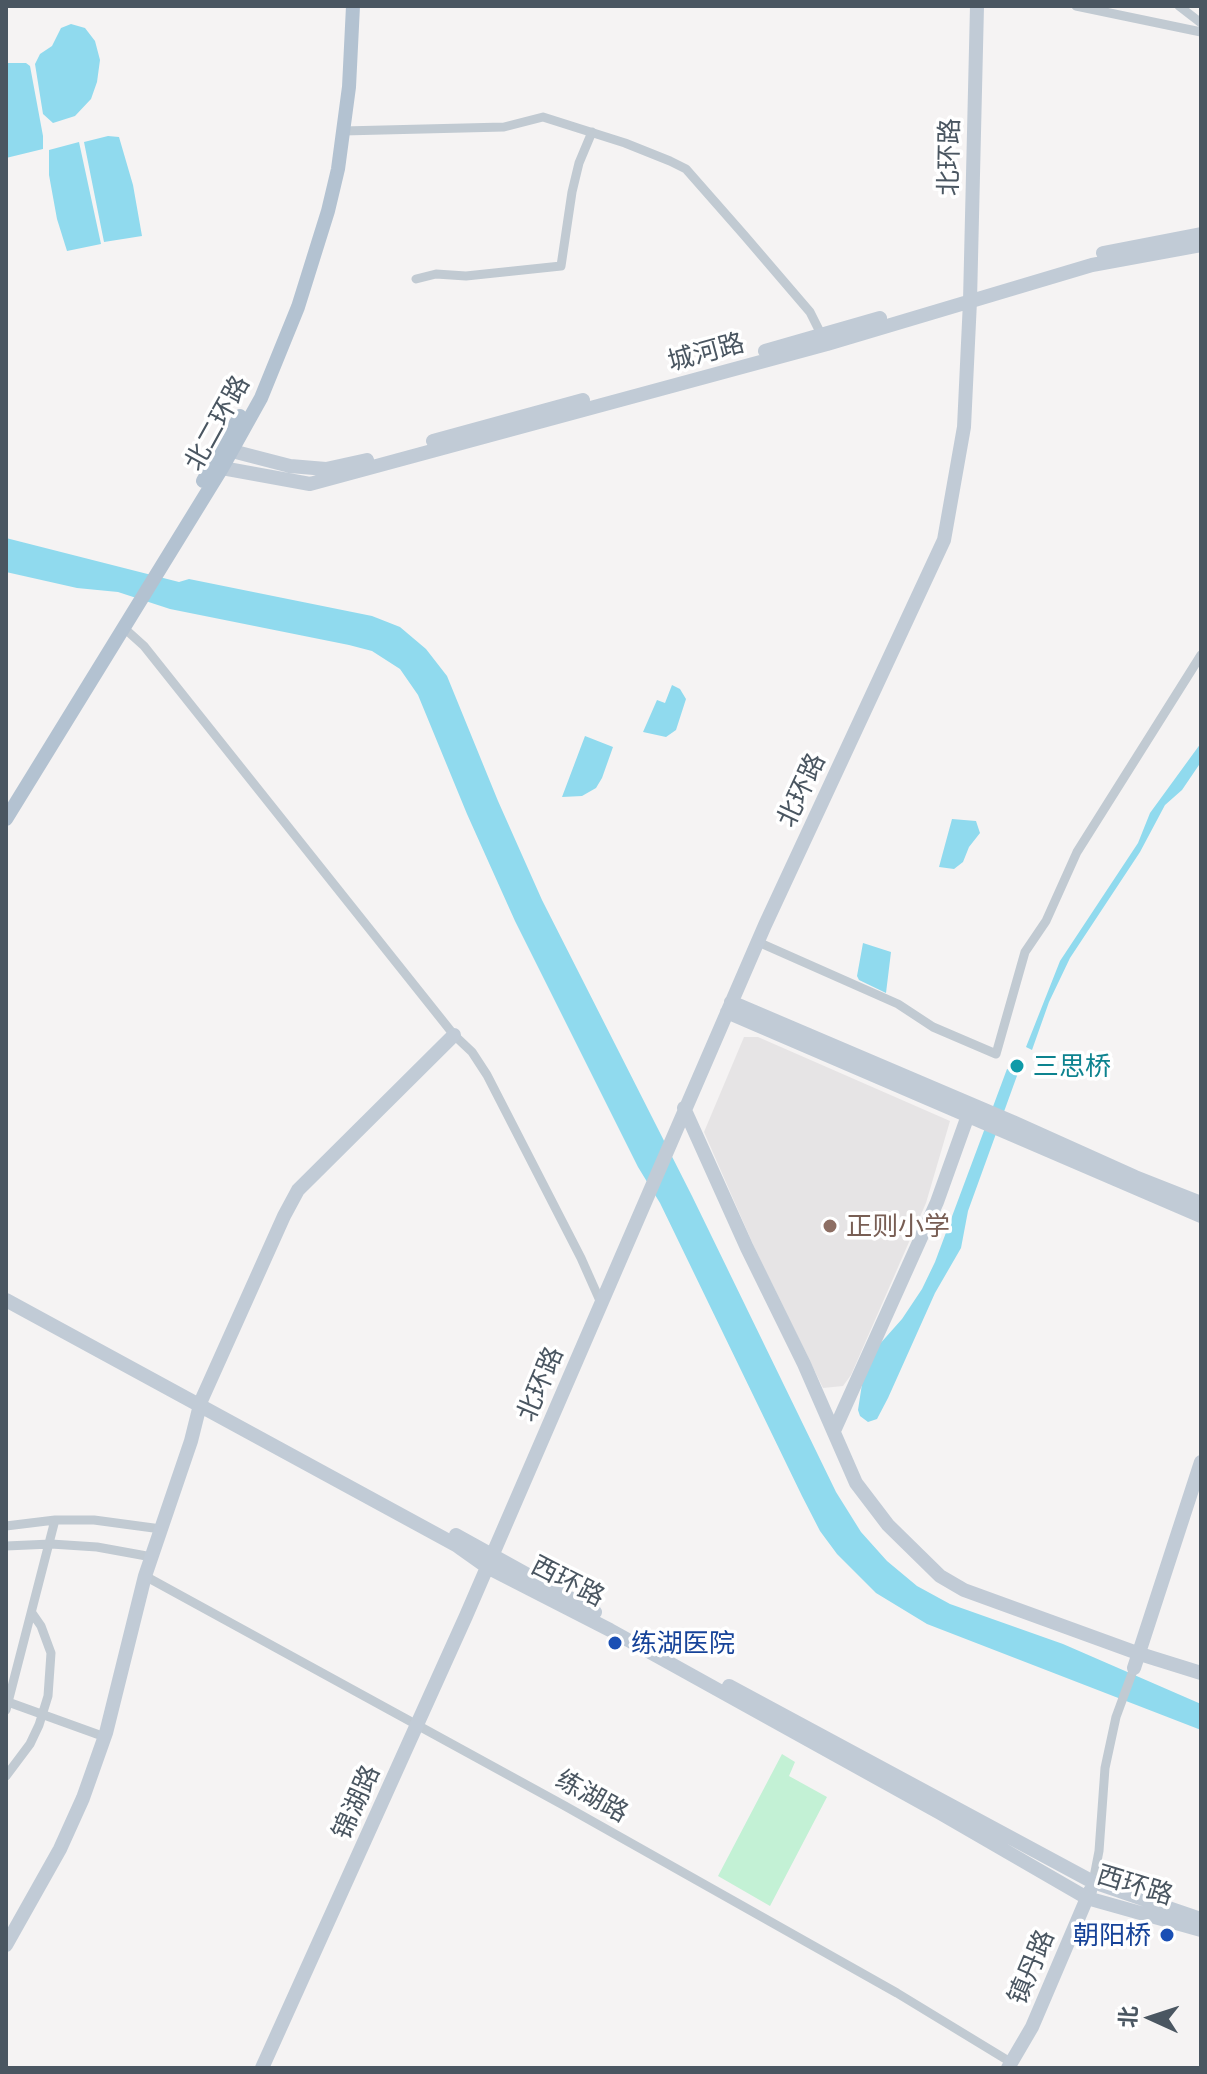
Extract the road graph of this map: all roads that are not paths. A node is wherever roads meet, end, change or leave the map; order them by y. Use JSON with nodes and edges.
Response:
{"nodes":[{"id":1,"x":343,"y":6,"type":"edge"},
{"id":2,"x":353,"y":6,"type":"edge"},
{"id":3,"x":977,"y":6,"type":"edge"},
{"id":4,"x":1076,"y":6,"type":"edge"},
{"id":5,"x":1179,"y":6,"type":"edge"},
{"id":6,"x":1201,"y":23,"type":"edge"},
{"id":7,"x":1201,"y":32,"type":"edge"},
{"id":8,"x":343,"y":131,"type":"junction"},
{"id":9,"x":592,"y":132,"type":"junction"},
{"id":10,"x":1201,"y":234,"type":"edge"},
{"id":11,"x":1201,"y":245,"type":"edge"},
{"id":12,"x":416,"y":279,"type":"dead end"},
{"id":13,"x":970,"y":297,"type":"junction"},
{"id":14,"x":824,"y":340,"type":"junction"},
{"id":15,"x":232,"y":451,"type":"junction"},
{"id":16,"x":222,"y":468,"type":"junction"},
{"id":17,"x":157,"y":566,"type":"junction"},
{"id":18,"x":126,"y":618,"type":"junction"},
{"id":19,"x":1201,"y":655,"type":"edge"},
{"id":20,"x":6,"y":802,"type":"edge"},
{"id":21,"x":6,"y":819,"type":"edge"},
{"id":22,"x":758,"y":942,"type":"junction"},
{"id":23,"x":729,"y":1007,"type":"junction"},
{"id":24,"x":454,"y":1035,"type":"junction"},
{"id":25,"x":684,"y":1108,"type":"junction"},
{"id":26,"x":970,"y":1110,"type":"junction"},
{"id":27,"x":1013,"y":1129,"type":"junction"},
{"id":28,"x":1201,"y":1203,"type":"edge"},
{"id":29,"x":1201,"y":1216,"type":"edge"},
{"id":30,"x":6,"y":1290,"type":"edge"},
{"id":31,"x":6,"y":1300,"type":"edge"},
{"id":32,"x":601,"y":1303,"type":"junction"},
{"id":33,"x":200,"y":1404,"type":"junction"},
{"id":34,"x":834,"y":1431,"type":"junction"},
{"id":35,"x":1201,"y":1462,"type":"edge"},
{"id":36,"x":55,"y":1520,"type":"junction"},
{"id":37,"x":6,"y":1526,"type":"edge"},
{"id":38,"x":161,"y":1529,"type":"junction"},
{"id":39,"x":51,"y":1544,"type":"junction"},
{"id":40,"x":7,"y":1549,"type":"edge"},
{"id":41,"x":152,"y":1557,"type":"junction"},
{"id":42,"x":490,"y":1561,"type":"junction"},
{"id":43,"x":145,"y":1576,"type":"junction"},
{"id":44,"x":32,"y":1613,"type":"junction"},
{"id":45,"x":1137,"y":1661,"type":"junction"},
{"id":46,"x":1201,"y":1673,"type":"edge"},
{"id":47,"x":7,"y":1706,"type":"edge"},
{"id":48,"x":43,"y":1713,"type":"junction"},
{"id":49,"x":417,"y":1726,"type":"junction"},
{"id":50,"x":105,"y":1737,"type":"junction"},
{"id":51,"x":6,"y":1776,"type":"edge"},
{"id":52,"x":1093,"y":1882,"type":"junction"},
{"id":53,"x":1087,"y":1898,"type":"junction"},
{"id":54,"x":1201,"y":1919,"type":"edge"},
{"id":55,"x":1201,"y":1930,"type":"edge"},
{"id":56,"x":6,"y":1945,"type":"edge"},
{"id":57,"x":1010,"y":2065,"type":"edge"},
{"id":58,"x":262,"y":2068,"type":"edge"}],
"edges":[{"from":1,"to":17,"type":"main road","name":"北二环路"},
{"from":2,"to":8,"type":"main road","name":"北二环路"},
{"from":3,"to":13,"type":"main road","name":"北环路"},
{"from":4,"to":7,"type":"street"},
{"from":5,"to":6,"type":"street"},
{"from":8,"to":9,"type":"street"},
{"from":8,"to":15,"type":"main road","name":"北二环路"},
{"from":9,"to":12,"type":"street"},
{"from":9,"to":14,"type":"street"},
{"from":10,"to":13,"type":"main road","name":"城河路"},
{"from":11,"to":13,"type":"main road","name":"城河路"},
{"from":13,"to":14,"type":"main road","name":"城河路"},
{"from":13,"to":22,"type":"main road","name":"北环路"},
{"from":14,"to":15,"type":"main road","name":"城河路"},
{"from":14,"to":16,"type":"main road","name":"城河路"},
{"from":15,"to":16,"type":"main road","name":"北二环路"},
{"from":16,"to":17,"type":"main road","name":"北二环路"},
{"from":17,"to":18,"type":"main road","name":"北二环路"},
{"from":18,"to":20,"type":"main road","name":"北二环路"},
{"from":18,"to":21,"type":"main road","name":"北二环路"},
{"from":18,"to":24,"type":"street"},
{"from":19,"to":22,"type":"street"},
{"from":22,"to":23,"type":"main road","name":"北环路"},
{"from":23,"to":25,"type":"main road","name":"北环路"},
{"from":23,"to":26,"type":"main road"},
{"from":24,"to":32,"type":"street"},
{"from":24,"to":33,"type":"main road"},
{"from":25,"to":32,"type":"main road","name":"北环路"},
{"from":25,"to":34,"type":"main road"},
{"from":26,"to":27,"type":"main road"},
{"from":26,"to":34,"type":"main road"},
{"from":27,"to":28,"type":"main road"},
{"from":27,"to":29,"type":"main road"},
{"from":30,"to":33,"type":"main road","name":"西环路"},
{"from":31,"to":33,"type":"main road","name":"西环路"},
{"from":32,"to":42,"type":"main road","name":"北环路"},
{"from":33,"to":38,"type":"main road"},
{"from":33,"to":42,"type":"main road","name":"西环路"},
{"from":34,"to":45,"type":"main road"},
{"from":35,"to":45,"type":"main road"},
{"from":36,"to":37,"type":"street"},
{"from":36,"to":38,"type":"street"},
{"from":36,"to":39,"type":"street"},
{"from":38,"to":41,"type":"main road"},
{"from":39,"to":40,"type":"street"},
{"from":39,"to":41,"type":"street"},
{"from":39,"to":44,"type":"street"},
{"from":41,"to":43,"type":"main road"},
{"from":42,"to":49,"type":"main road","name":"锦湖路"},
{"from":42,"to":52,"type":"main road","name":"西环路"},
{"from":42,"to":53,"type":"main road","name":"西环路"},
{"from":43,"to":49,"type":"street","name":"练湖路"},
{"from":43,"to":50,"type":"main road"},
{"from":44,"to":47,"type":"street"},
{"from":44,"to":48,"type":"street"},
{"from":45,"to":46,"type":"main road"},
{"from":45,"to":52,"type":"street"},
{"from":47,"to":48,"type":"street"},
{"from":48,"to":50,"type":"street"},
{"from":48,"to":51,"type":"street"},
{"from":49,"to":57,"type":"street","name":"练湖路"},
{"from":49,"to":58,"type":"main road","name":"锦湖路"},
{"from":50,"to":56,"type":"main road"},
{"from":52,"to":53,"type":"main road","name":"镇丹路"},
{"from":52,"to":54,"type":"main road","name":"西环路"},
{"from":53,"to":55,"type":"main road","name":"西环路"},
{"from":53,"to":57,"type":"main road","name":"镇丹路"}]}
